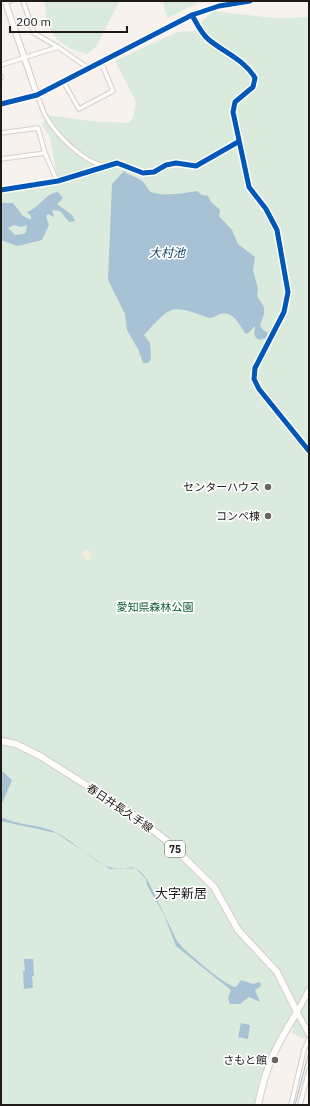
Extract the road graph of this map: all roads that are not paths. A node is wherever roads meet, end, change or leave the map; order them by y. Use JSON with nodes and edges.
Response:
{"nodes":[{"id":1,"x":5,"y":1,"type":"edge"},
{"id":2,"x":23,"y":1,"type":"edge"},
{"id":3,"x":250,"y":1,"type":"edge"},
{"id":4,"x":192,"y":15,"type":"junction"},
{"id":5,"x":58,"y":47,"type":"junction"},
{"id":6,"x":24,"y":59,"type":"junction"},
{"id":7,"x":101,"y":62,"type":"junction"},
{"id":8,"x":1,"y":65,"type":"edge"},
{"id":9,"x":88,"y":68,"type":"junction"},
{"id":10,"x":63,"y":81,"type":"junction"},
{"id":11,"x":37,"y":95,"type":"junction"},
{"id":12,"x":1,"y":104,"type":"edge"},
{"id":13,"x":1,"y":133,"type":"edge"},
{"id":14,"x":238,"y":142,"type":"junction"},
{"id":15,"x":45,"y":153,"type":"junction"},
{"id":16,"x":1,"y":159,"type":"edge"},
{"id":17,"x":106,"y":167,"type":"junction"},
{"id":18,"x":57,"y":181,"type":"junction"},
{"id":19,"x":1,"y":190,"type":"edge"},
{"id":20,"x":309,"y":451,"type":"edge"},
{"id":21,"x":1,"y":741,"type":"edge"},
{"id":22,"x":309,"y":990,"type":"edge"},
{"id":23,"x":297,"y":1012,"type":"junction"},
{"id":24,"x":309,"y":1034,"type":"edge"},
{"id":25,"x":309,"y":1039,"type":"edge"},
{"id":26,"x":309,"y":1070,"type":"edge"},
{"id":27,"x":258,"y":1105,"type":"edge"},
{"id":28,"x":291,"y":1105,"type":"edge"},
{"id":29,"x":300,"y":1105,"type":"edge"}],
"edges":[{"from":1,"to":6,"type":"street"},
{"from":2,"to":5,"type":"street"},
{"from":3,"to":4,"type":"street"},
{"from":4,"to":7,"type":"street"},
{"from":4,"to":14,"type":"street"},
{"from":5,"to":6,"type":"street"},
{"from":5,"to":9,"type":"street"},
{"from":6,"to":8,"type":"street"},
{"from":6,"to":11,"type":"street"},
{"from":7,"to":9,"type":"street"},
{"from":7,"to":10,"type":"street"},
{"from":9,"to":10,"type":"street"},
{"from":10,"to":11,"type":"street"},
{"from":11,"to":12,"type":"street"},
{"from":11,"to":17,"type":"street"},
{"from":13,"to":15,"type":"street"},
{"from":14,"to":17,"type":"street"},
{"from":14,"to":20,"type":"street"},
{"from":15,"to":16,"type":"street"},
{"from":15,"to":18,"type":"street"},
{"from":17,"to":18,"type":"street"},
{"from":18,"to":19,"type":"street"},
{"from":21,"to":23,"type":"main road","name":"春日井長久手線","number":"75"},
{"from":22,"to":23,"type":"street"},
{"from":23,"to":24,"type":"street"},
{"from":23,"to":27,"type":"main road"},
{"from":25,"to":28,"type":"street"},
{"from":26,"to":29,"type":"street"}]}
